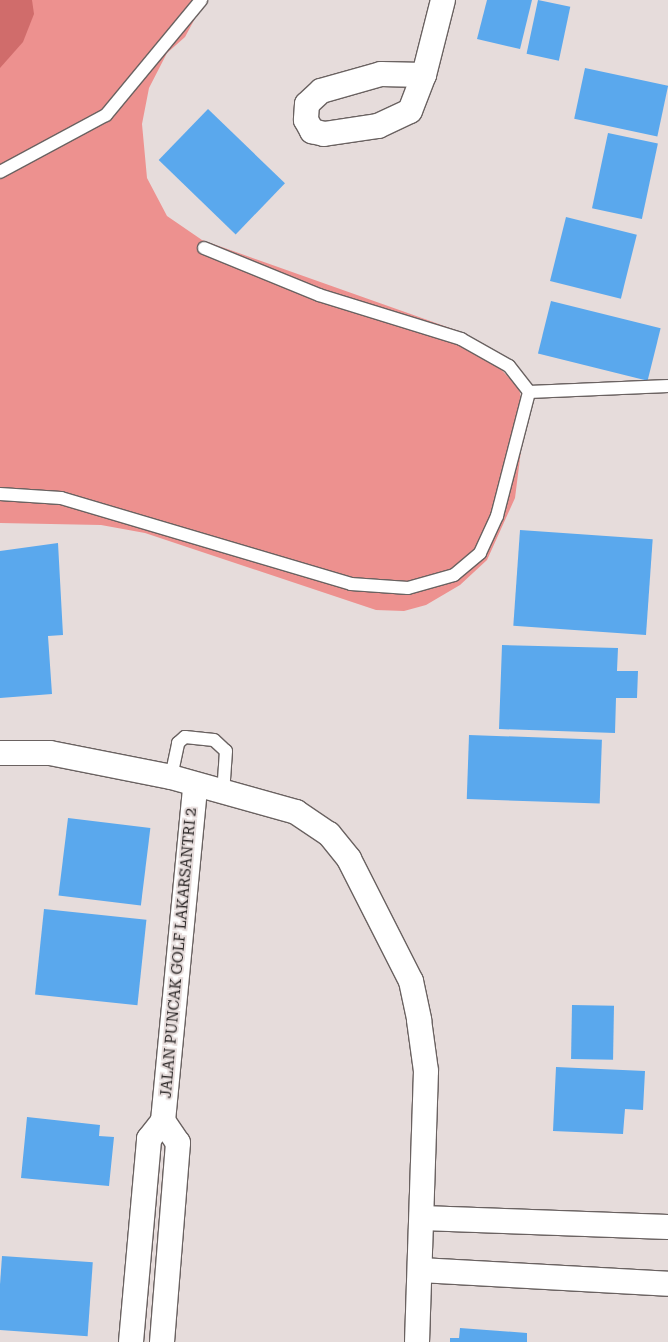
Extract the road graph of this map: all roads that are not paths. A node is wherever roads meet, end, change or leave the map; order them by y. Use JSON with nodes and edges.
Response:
{"nodes":[{"id":1,"x":201,"y":0,"type":"edge"},
{"id":2,"x":443,"y":0,"type":"edge"},
{"id":3,"x":424,"y":75,"type":"dead end"},
{"id":4,"x":0,"y":172,"type":"edge"},
{"id":5,"x":204,"y":248,"type":"dead end"},
{"id":6,"x":668,"y":386,"type":"edge"},
{"id":7,"x":529,"y":392,"type":"junction"},
{"id":8,"x":0,"y":494,"type":"edge"},
{"id":9,"x":0,"y":753,"type":"edge"},
{"id":10,"x":171,"y":777,"type":"junction"},
{"id":11,"x":195,"y":786,"type":"junction"},
{"id":12,"x":223,"y":794,"type":"junction"},
{"id":13,"x":164,"y":1121,"type":"junction"},
{"id":14,"x":422,"y":1218,"type":"junction"},
{"id":15,"x":668,"y":1227,"type":"edge"},
{"id":16,"x":420,"y":1270,"type":"junction"},
{"id":17,"x":668,"y":1284,"type":"edge"},
{"id":18,"x":131,"y":1342,"type":"edge"},
{"id":19,"x":162,"y":1342,"type":"edge"},
{"id":20,"x":417,"y":1342,"type":"edge"}],
"edges":[{"from":1,"to":4,"type":"lane"},
{"from":2,"to":3,"type":"street"},
{"from":5,"to":7,"type":"lane"},
{"from":6,"to":7,"type":"lane"},
{"from":7,"to":8,"type":"lane"},
{"from":9,"to":10,"type":"street"},
{"from":10,"to":11,"type":"street"},
{"from":10,"to":12,"type":"lane"},
{"from":11,"to":12,"type":"street"},
{"from":11,"to":13,"type":"street","name":"JALAN PUNCAK GOLF LAKARSANTRI 2"},
{"from":12,"to":14,"type":"street"},
{"from":13,"to":18,"type":"street"},
{"from":13,"to":19,"type":"street"},
{"from":14,"to":15,"type":"street"},
{"from":14,"to":16,"type":"street"},
{"from":16,"to":17,"type":"street"},
{"from":16,"to":20,"type":"street"}]}
